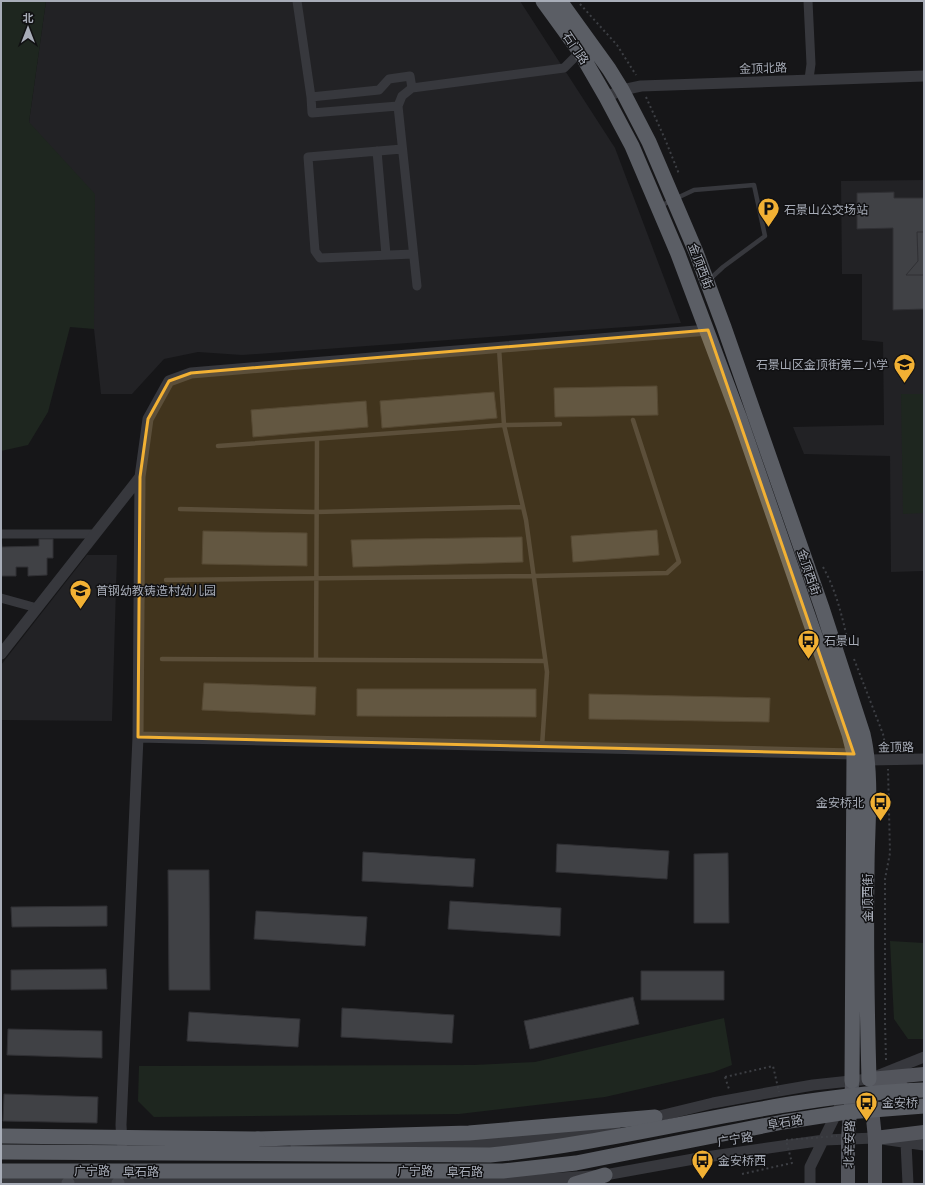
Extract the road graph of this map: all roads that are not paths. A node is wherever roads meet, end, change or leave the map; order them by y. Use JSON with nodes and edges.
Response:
{"nodes":[{"id":1,"x":297,"y":1,"type":"edge"},
{"id":2,"x":543,"y":1,"type":"edge"},
{"id":3,"x":560,"y":1,"type":"edge"},
{"id":4,"x":808,"y":1,"type":"edge"},
{"id":5,"x":580,"y":52,"type":"junction"},
{"id":6,"x":924,"y":76,"type":"edge"},
{"id":7,"x":810,"y":79,"type":"junction"},
{"id":8,"x":412,"y":88,"type":"junction"},
{"id":9,"x":622,"y":90,"type":"junction"},
{"id":10,"x":311,"y":97,"type":"junction"},
{"id":11,"x":606,"y":97,"type":"junction"},
{"id":12,"x":398,"y":106,"type":"junction"},
{"id":13,"x":402,"y":149,"type":"junction"},
{"id":14,"x":377,"y":151,"type":"junction"},
{"id":15,"x":674,"y":200,"type":"junction"},
{"id":16,"x":658,"y":207,"type":"junction"},
{"id":17,"x":413,"y":254,"type":"junction"},
{"id":18,"x":386,"y":255,"type":"junction"},
{"id":19,"x":707,"y":282,"type":"junction"},
{"id":20,"x":417,"y":286,"type":"dead end"},
{"id":21,"x":708,"y":330,"type":"junction"},
{"id":22,"x":499,"y":348,"type":"junction"},
{"id":23,"x":633,"y":420,"type":"dead end"},
{"id":24,"x":560,"y":424,"type":"dead end"},
{"id":25,"x":504,"y":425,"type":"junction"},
{"id":26,"x":317,"y":439,"type":"junction"},
{"id":27,"x":218,"y":446,"type":"dead end"},
{"id":28,"x":140,"y":477,"type":"junction"},
{"id":29,"x":523,"y":507,"type":"junction"},
{"id":30,"x":180,"y":509,"type":"dead end"},
{"id":31,"x":316,"y":512,"type":"junction"},
{"id":32,"x":1,"y":534,"type":"edge"},
{"id":33,"x":96,"y":534,"type":"junction"},
{"id":34,"x":534,"y":576,"type":"junction"},
{"id":35,"x":316,"y":578,"type":"junction"},
{"id":36,"x":166,"y":580,"type":"dead end"},
{"id":37,"x":1,"y":598,"type":"edge"},
{"id":38,"x":37,"y":608,"type":"junction"},
{"id":39,"x":1,"y":654,"type":"edge"},
{"id":40,"x":162,"y":659,"type":"dead end"},
{"id":41,"x":316,"y":660,"type":"junction"},
{"id":42,"x":545,"y":661,"type":"junction"},
{"id":43,"x":138,"y":737,"type":"junction"},
{"id":44,"x":542,"y":747,"type":"junction"},
{"id":45,"x":854,"y":754,"type":"junction"},
{"id":46,"x":868,"y":760,"type":"junction"},
{"id":47,"x":924,"y":760,"type":"edge"},
{"id":48,"x":924,"y":1057,"type":"edge"},
{"id":49,"x":924,"y":1074,"type":"edge"},
{"id":50,"x":869,"y":1079,"type":"junction"},
{"id":51,"x":852,"y":1081,"type":"junction"},
{"id":52,"x":924,"y":1085,"type":"edge"},
{"id":53,"x":924,"y":1090,"type":"edge"},
{"id":54,"x":924,"y":1106,"type":"edge"},
{"id":55,"x":655,"y":1117,"type":"junction"},
{"id":56,"x":924,"y":1132,"type":"edge"},
{"id":57,"x":1,"y":1136,"type":"edge"},
{"id":58,"x":843,"y":1137,"type":"junction"},
{"id":59,"x":875,"y":1138,"type":"junction"},
{"id":60,"x":904,"y":1139,"type":"junction"},
{"id":61,"x":824,"y":1140,"type":"junction"},
{"id":62,"x":1,"y":1142,"type":"edge"},
{"id":63,"x":122,"y":1143,"type":"junction"},
{"id":64,"x":924,"y":1145,"type":"edge"},
{"id":65,"x":1,"y":1152,"type":"edge"},
{"id":66,"x":1,"y":1171,"type":"edge"},
{"id":67,"x":605,"y":1175,"type":"junction"},
{"id":68,"x":1,"y":1183,"type":"edge"},
{"id":69,"x":68,"y":1183,"type":"edge"},
{"id":70,"x":118,"y":1184,"type":"edge"},
{"id":71,"x":575,"y":1184,"type":"edge"},
{"id":72,"x":810,"y":1184,"type":"edge"},
{"id":73,"x":848,"y":1184,"type":"edge"},
{"id":74,"x":875,"y":1184,"type":"edge"},
{"id":75,"x":908,"y":1184,"type":"edge"}],
"edges":[{"from":1,"to":10,"type":"street"},
{"from":2,"to":5,"type":"highway","name":"石门路"},
{"from":3,"to":9,"type":"highway","name":"石门路"},
{"from":4,"to":7,"type":"street"},
{"from":5,"to":8,"type":"street"},
{"from":5,"to":11,"type":"highway","name":"石门路"},
{"from":6,"to":7,"type":"street","name":"金顶北路"},
{"from":7,"to":9,"type":"street","name":"金顶北路"},
{"from":8,"to":10,"type":"street"},
{"from":8,"to":12,"type":"street"},
{"from":9,"to":11,"type":"street","name":"金顶北路"},
{"from":9,"to":15,"type":"highway","name":"金顶西街"},
{"from":10,"to":12,"type":"street"},
{"from":11,"to":16,"type":"highway","name":"金顶西街"},
{"from":12,"to":13,"type":"street"},
{"from":13,"to":14,"type":"street"},
{"from":13,"to":17,"type":"street"},
{"from":14,"to":18,"type":"street"},
{"from":14,"to":18,"type":"street"},
{"from":15,"to":16,"type":"lane"},
{"from":15,"to":19,"type":"highway","name":"金顶西街"},
{"from":15,"to":19,"type":"lane"},
{"from":16,"to":21,"type":"highway","name":"金顶西街"},
{"from":17,"to":18,"type":"street"},
{"from":17,"to":20,"type":"street"},
{"from":19,"to":46,"type":"highway","name":"金顶西街"},
{"from":21,"to":22,"type":"street"},
{"from":21,"to":45,"type":"highway","name":"金顶西街"},
{"from":22,"to":25,"type":"lane"},
{"from":22,"to":28,"type":"street"},
{"from":23,"to":34,"type":"lane"},
{"from":24,"to":25,"type":"lane"},
{"from":25,"to":26,"type":"lane"},
{"from":25,"to":29,"type":"lane"},
{"from":26,"to":27,"type":"lane"},
{"from":26,"to":31,"type":"lane"},
{"from":28,"to":33,"type":"street"},
{"from":28,"to":43,"type":"street"},
{"from":29,"to":31,"type":"lane"},
{"from":29,"to":34,"type":"lane"},
{"from":30,"to":31,"type":"lane"},
{"from":31,"to":35,"type":"lane"},
{"from":32,"to":33,"type":"street"},
{"from":33,"to":38,"type":"street"},
{"from":34,"to":35,"type":"lane"},
{"from":34,"to":42,"type":"lane"},
{"from":35,"to":36,"type":"lane"},
{"from":35,"to":41,"type":"lane"},
{"from":37,"to":38,"type":"street"},
{"from":38,"to":39,"type":"street"},
{"from":40,"to":41,"type":"lane"},
{"from":41,"to":42,"type":"lane"},
{"from":42,"to":44,"type":"lane"},
{"from":43,"to":44,"type":"street"},
{"from":43,"to":63,"type":"street"},
{"from":44,"to":45,"type":"street"},
{"from":45,"to":51,"type":"highway","name":"金顶西街"},
{"from":46,"to":47,"type":"street","name":"金顶路"},
{"from":46,"to":50,"type":"highway","name":"金顶西街"},
{"from":48,"to":50,"type":"street","name":"广宁路"},
{"from":49,"to":50,"type":"main road"},
{"from":50,"to":51,"type":"street","name":"广宁路"},
{"from":50,"to":52,"type":"main road"},
{"from":50,"to":59,"type":"main road"},
{"from":51,"to":55,"type":"street","name":"广宁路"},
{"from":51,"to":58,"type":"main road","name":"北辛安路"},
{"from":51,"to":61,"type":"street"},
{"from":53,"to":65,"type":"highway","name":"阜石路","bridge":true},
{"from":54,"to":66,"type":"highway","name":"阜石路","bridge":true},
{"from":55,"to":57,"type":"highway","bridge":true},
{"from":55,"to":63,"type":"street","name":"广宁路"},
{"from":56,"to":60,"type":"main road"},
{"from":58,"to":59,"type":"street","name":"广宁路"},
{"from":58,"to":61,"type":"street","name":"广宁路"},
{"from":58,"to":73,"type":"main road","name":"北辛安路"},
{"from":59,"to":60,"type":"main road"},
{"from":59,"to":74,"type":"main road"},
{"from":60,"to":64,"type":"street"},
{"from":60,"to":75,"type":"street"},
{"from":61,"to":67,"type":"street","name":"广宁路"},
{"from":61,"to":72,"type":"street"},
{"from":62,"to":63,"type":"street","name":"广宁路"},
{"from":67,"to":70,"type":"street","name":"广宁路"},
{"from":67,"to":71,"type":"highway"},
{"from":68,"to":69,"type":"street","name":"广宁路"},
{"from":69,"to":70,"type":"street","name":"广宁路"}]}
